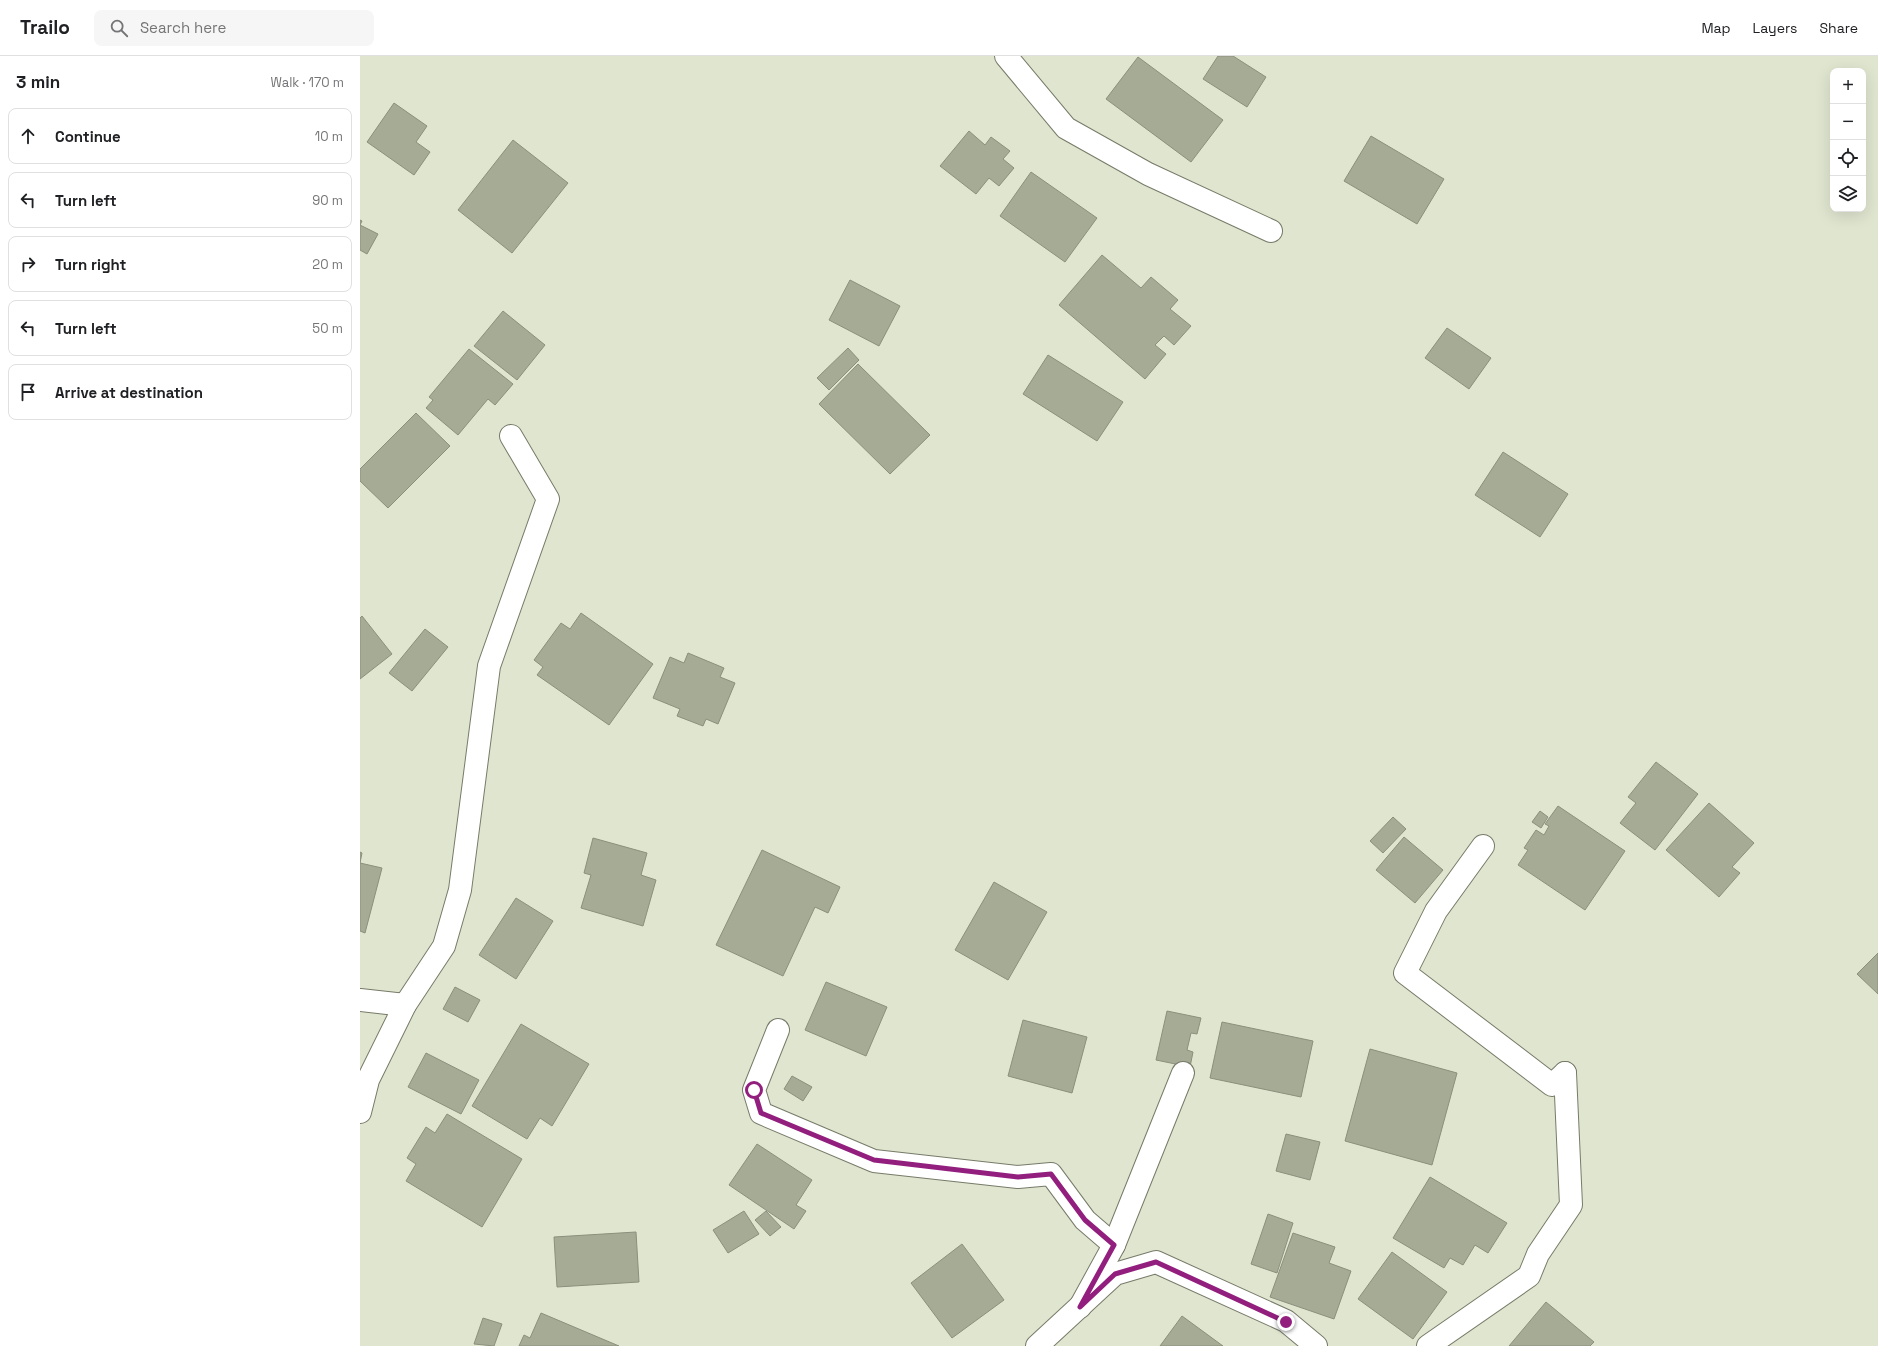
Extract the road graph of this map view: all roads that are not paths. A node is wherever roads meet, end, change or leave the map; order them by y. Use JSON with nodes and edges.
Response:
{"nodes":[{"id":1,"x":1006,"y":56,"type":"edge"},
{"id":2,"x":1271,"y":231,"type":"dead end"},
{"id":3,"x":511,"y":436,"type":"dead end"},
{"id":4,"x":1483,"y":846,"type":"dead end"},
{"id":5,"x":360,"y":1000,"type":"edge"},
{"id":6,"x":405,"y":1005,"type":"junction"},
{"id":7,"x":778,"y":1030,"type":"dead end"},
{"id":8,"x":1183,"y":1073,"type":"dead end"},
{"id":9,"x":360,"y":1112,"type":"edge"},
{"id":10,"x":1114,"y":1245,"type":"junction"},
{"id":11,"x":1080,"y":1307,"type":"junction"},
{"id":12,"x":1037,"y":1346,"type":"edge"},
{"id":13,"x":1316,"y":1346,"type":"edge"},
{"id":14,"x":1428,"y":1346,"type":"edge"}],
"edges":[{"from":1,"to":2,"type":"street"},
{"from":3,"to":6,"type":"street"},
{"from":4,"to":14,"type":"street"},
{"from":5,"to":6,"type":"street"},
{"from":6,"to":9,"type":"street"},
{"from":7,"to":10,"type":"street"},
{"from":8,"to":10,"type":"street"},
{"from":10,"to":11,"type":"street"},
{"from":11,"to":12,"type":"street"},
{"from":11,"to":13,"type":"street"}]}
